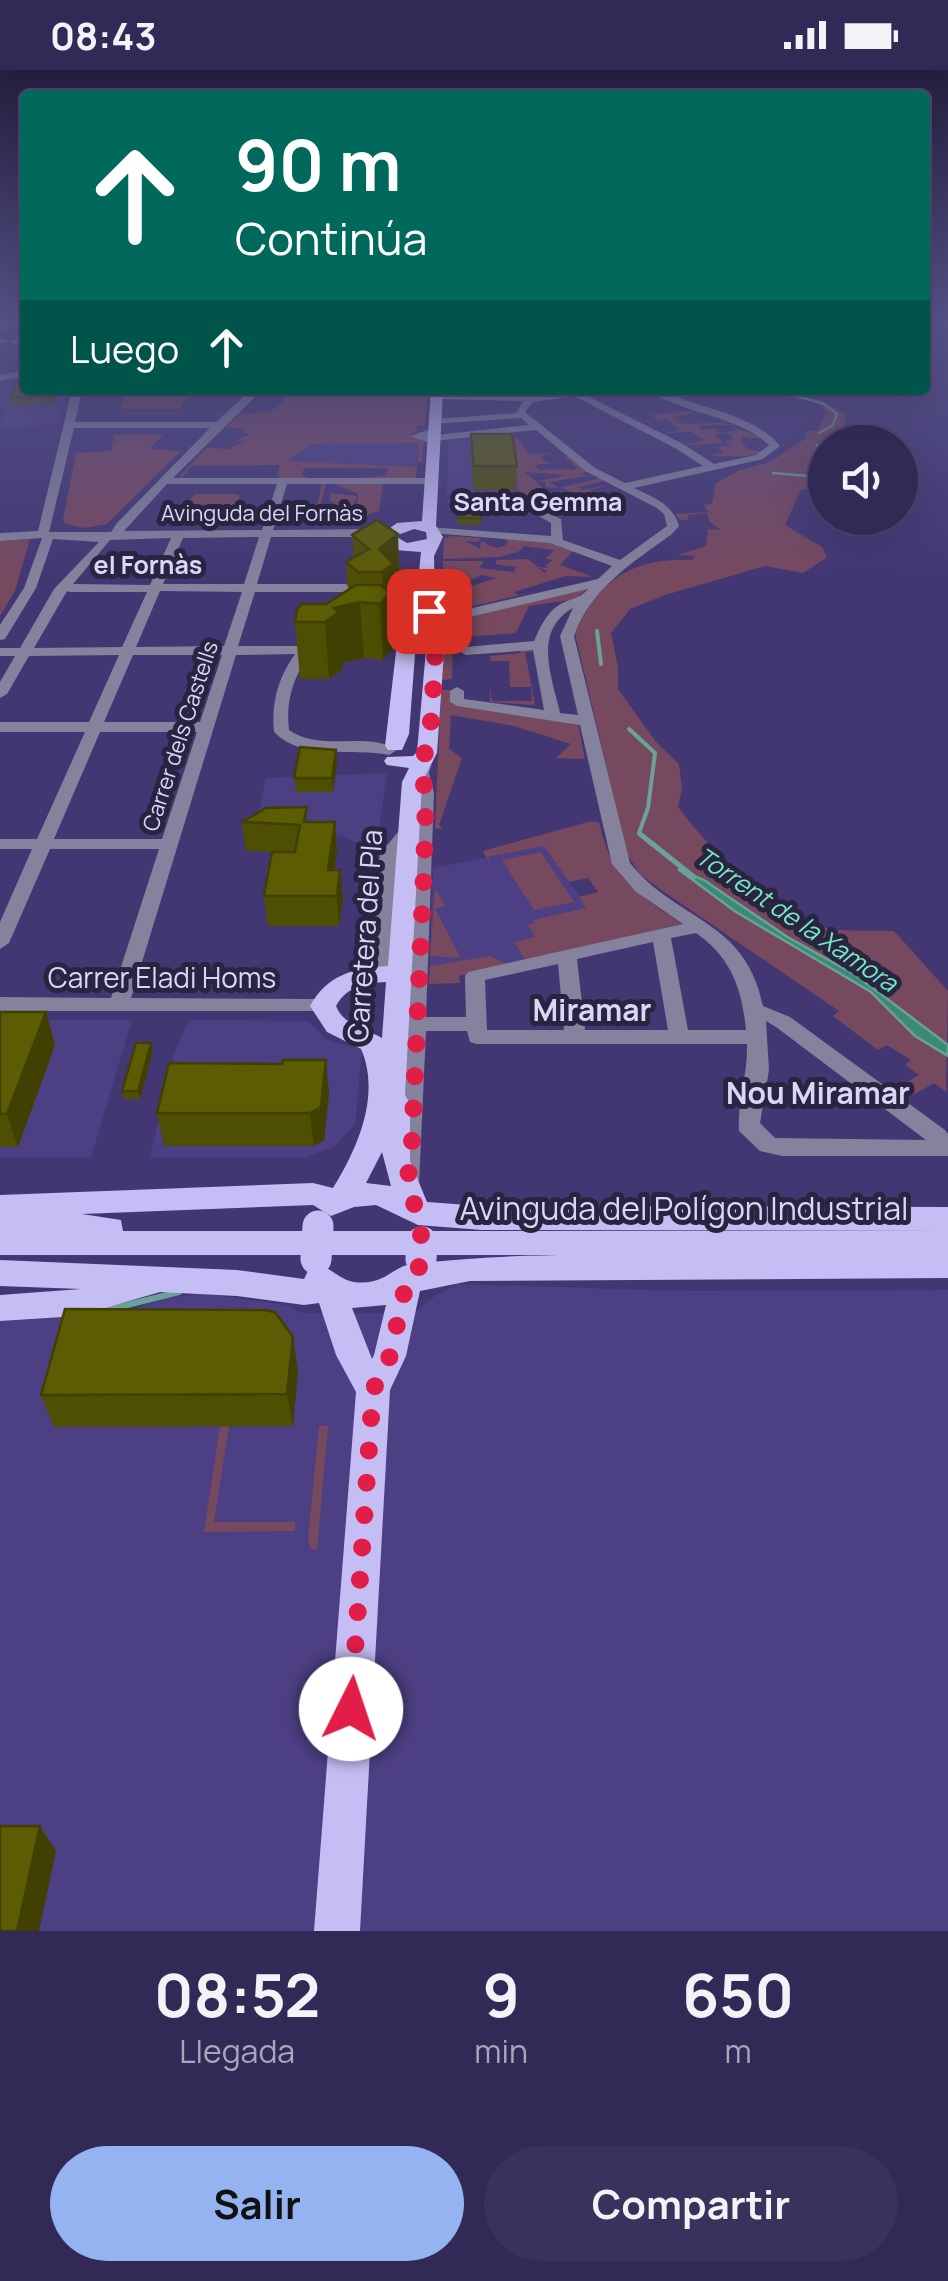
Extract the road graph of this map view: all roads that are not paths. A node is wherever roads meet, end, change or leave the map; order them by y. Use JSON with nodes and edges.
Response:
{"nodes":[{"id":1,"x":74,"y":406,"type":"edge"},
{"id":2,"x":240,"y":406,"type":"edge"},
{"id":3,"x":436,"y":406,"type":"edge"},
{"id":4,"x":526,"y":406,"type":"edge"},
{"id":5,"x":596,"y":406,"type":"edge"},
{"id":6,"x":683,"y":406,"type":"edge"},
{"id":7,"x":522,"y":413,"type":"junction"},
{"id":8,"x":70,"y":425,"type":"junction"},
{"id":9,"x":218,"y":425,"type":"junction"},
{"id":10,"x":538,"y":426,"type":"junction"},
{"id":11,"x":434,"y":430,"type":"junction"},
{"id":12,"x":713,"y":468,"type":"junction"},
{"id":13,"x":431,"y":480,"type":"junction"},
{"id":14,"x":164,"y":481,"type":"junction"},
{"id":15,"x":283,"y":481,"type":"junction"},
{"id":16,"x":623,"y":488,"type":"junction"},
{"id":17,"x":534,"y":509,"type":"dead end"},
{"id":18,"x":53,"y":531,"type":"junction"},
{"id":19,"x":431,"y":531,"type":"junction"},
{"id":20,"x":108,"y":532,"type":"junction"},
{"id":21,"x":179,"y":533,"type":"junction"},
{"id":22,"x":267,"y":533,"type":"junction"},
{"id":23,"x":388,"y":533,"type":"junction"},
{"id":24,"x":0,"y":537,"type":"edge"},
{"id":25,"x":557,"y":541,"type":"junction"},
{"id":26,"x":405,"y":548,"type":"junction"},
{"id":27,"x":621,"y":565,"type":"junction"},
{"id":28,"x":606,"y":581,"type":"junction"},
{"id":29,"x":70,"y":588,"type":"dead end"},
{"id":30,"x":346,"y":588,"type":"edge"},
{"id":31,"x":427,"y":602,"type":"junction"},
{"id":32,"x":582,"y":602,"type":"junction"},
{"id":33,"x":456,"y":616,"type":"junction"},
{"id":34,"x":435,"y":627,"type":"junction"},
{"id":35,"x":0,"y":636,"type":"edge"},
{"id":36,"x":539,"y":645,"type":"junction"},
{"id":37,"x":466,"y":651,"type":"dead end"},
{"id":38,"x":0,"y":652,"type":"edge"},
{"id":39,"x":24,"y":652,"type":"junction"},
{"id":40,"x":128,"y":652,"type":"junction"},
{"id":41,"x":230,"y":652,"type":"junction"},
{"id":42,"x":456,"y":691,"type":"dead end"},
{"id":43,"x":0,"y":694,"type":"edge"},
{"id":44,"x":553,"y":716,"type":"junction"},
{"id":45,"x":586,"y":721,"type":"junction"},
{"id":46,"x":0,"y":727,"type":"edge"},
{"id":47,"x":202,"y":727,"type":"dead end"},
{"id":48,"x":393,"y":752,"type":"junction"},
{"id":49,"x":424,"y":756,"type":"junction"},
{"id":50,"x":412,"y":782,"type":"junction"},
{"id":51,"x":44,"y":843,"type":"junction"},
{"id":52,"x":0,"y":844,"type":"edge"},
{"id":53,"x":170,"y":844,"type":"junction"},
{"id":54,"x":700,"y":926,"type":"junction"},
{"id":55,"x":661,"y":935,"type":"junction"},
{"id":56,"x":0,"y":942,"type":"edge"},
{"id":57,"x":567,"y":956,"type":"junction"},
{"id":58,"x":388,"y":974,"type":"junction"},
{"id":59,"x":0,"y":1004,"type":"edge"},
{"id":60,"x":119,"y":1004,"type":"junction"},
{"id":61,"x":323,"y":1006,"type":"junction"},
{"id":62,"x":754,"y":1012,"type":"junction"},
{"id":63,"x":417,"y":1024,"type":"junction"},
{"id":64,"x":476,"y":1024,"type":"junction"},
{"id":65,"x":575,"y":1037,"type":"junction"},
{"id":66,"x":679,"y":1037,"type":"junction"},
{"id":67,"x":754,"y":1037,"type":"junction"},
{"id":68,"x":386,"y":1099,"type":"junction"},
{"id":69,"x":947,"y":1148,"type":"edge"},
{"id":70,"x":339,"y":1200,"type":"junction"},
{"id":71,"x":0,"y":1206,"type":"edge"},
{"id":72,"x":416,"y":1209,"type":"junction"},
{"id":73,"x":0,"y":1220,"type":"edge"},
{"id":74,"x":948,"y":1220,"type":"edge"},
{"id":75,"x":0,"y":1242,"type":"edge"},
{"id":76,"x":188,"y":1243,"type":"junction"},
{"id":77,"x":948,"y":1243,"type":"edge"},
{"id":78,"x":948,"y":1266,"type":"edge"},
{"id":79,"x":0,"y":1273,"type":"edge"},
{"id":80,"x":323,"y":1274,"type":"junction"},
{"id":81,"x":413,"y":1274,"type":"junction"},
{"id":82,"x":163,"y":1282,"type":"junction"},
{"id":83,"x":0,"y":1308,"type":"edge"},
{"id":84,"x":373,"y":1390,"type":"junction"},
{"id":85,"x":336,"y":1931,"type":"edge"}],
"edges":[{"from":1,"to":8,"type":"street"},
{"from":2,"to":9,"type":"street"},
{"from":3,"to":11,"type":"main road"},
{"from":4,"to":7,"type":"street"},
{"from":5,"to":12,"type":"street"},
{"from":6,"to":12,"type":"street"},
{"from":7,"to":10,"type":"street"},
{"from":7,"to":11,"type":"street"},
{"from":8,"to":9,"type":"street"},
{"from":8,"to":18,"type":"street"},
{"from":9,"to":14,"type":"street"},
{"from":10,"to":11,"type":"street"},
{"from":10,"to":16,"type":"street"},
{"from":11,"to":13,"type":"main road"},
{"from":12,"to":16,"type":"street"},
{"from":13,"to":15,"type":"street"},
{"from":13,"to":19,"type":"main road"},
{"from":14,"to":15,"type":"street"},
{"from":14,"to":20,"type":"street"},
{"from":15,"to":22,"type":"street","name":"Carrer dels Castells"},
{"from":16,"to":27,"type":"street"},
{"from":17,"to":25,"type":"street"},
{"from":18,"to":20,"type":"street","name":"Avinguda del Fornàs"},
{"from":18,"to":24,"type":"street","name":"Avinguda del Fornàs"},
{"from":18,"to":35,"type":"street"},
{"from":19,"to":23,"type":"main road"},
{"from":19,"to":25,"type":"street"},
{"from":19,"to":26,"type":"main road"},
{"from":19,"to":31,"type":"main road"},
{"from":20,"to":21,"type":"street","name":"Avinguda del Fornàs"},
{"from":20,"to":39,"type":"street"},
{"from":21,"to":22,"type":"street","name":"Avinguda del Fornàs"},
{"from":21,"to":40,"type":"street"},
{"from":22,"to":23,"type":"street","name":"Avinguda del Fornàs"},
{"from":22,"to":41,"type":"street","name":"Carrer dels Castells"},
{"from":23,"to":26,"type":"main road"},
{"from":25,"to":27,"type":"street"},
{"from":26,"to":48,"type":"main road"},
{"from":27,"to":28,"type":"street"},
{"from":28,"to":32,"type":"street"},
{"from":28,"to":33,"type":"street"},
{"from":29,"to":30,"type":"street"},
{"from":31,"to":33,"type":"street"},
{"from":31,"to":34,"type":"main road"},
{"from":32,"to":36,"type":"street"},
{"from":32,"to":45,"type":"street"},
{"from":33,"to":34,"type":"street"},
{"from":34,"to":49,"type":"main road"},
{"from":36,"to":37,"type":"street"},
{"from":36,"to":44,"type":"street"},
{"from":38,"to":39,"type":"street"},
{"from":39,"to":40,"type":"street"},
{"from":39,"to":43,"type":"street"},
{"from":40,"to":41,"type":"street"},
{"from":40,"to":51,"type":"street"},
{"from":41,"to":48,"type":"street"},
{"from":41,"to":53,"type":"street","name":"Carrer dels Castells"},
{"from":42,"to":44,"type":"street"},
{"from":44,"to":45,"type":"street"},
{"from":45,"to":54,"type":"street"},
{"from":46,"to":47,"type":"street"},
{"from":48,"to":49,"type":"main road"},
{"from":48,"to":50,"type":"main road"},
{"from":49,"to":50,"type":"main road","name":"Carretera del Pla"},
{"from":49,"to":63,"type":"street"},
{"from":50,"to":58,"type":"main road","name":"Carretera del Pla"},
{"from":51,"to":52,"type":"street"},
{"from":51,"to":53,"type":"street"},
{"from":51,"to":56,"type":"street"},
{"from":53,"to":60,"type":"street","name":"Carrer dels Castells"},
{"from":54,"to":55,"type":"street"},
{"from":54,"to":62,"type":"street"},
{"from":55,"to":57,"type":"street"},
{"from":55,"to":66,"type":"street"},
{"from":57,"to":64,"type":"street"},
{"from":57,"to":65,"type":"street"},
{"from":58,"to":61,"type":"main road"},
{"from":58,"to":68,"type":"main road","name":"Carretera del Pla"},
{"from":59,"to":60,"type":"street","name":"Carrer Eladi Homs"},
{"from":60,"to":61,"type":"street","name":"Carrer Eladi Homs"},
{"from":61,"to":68,"type":"main road"},
{"from":62,"to":67,"type":"street"},
{"from":62,"to":69,"type":"street"},
{"from":63,"to":64,"type":"street"},
{"from":63,"to":72,"type":"street"},
{"from":64,"to":65,"type":"street"},
{"from":65,"to":66,"type":"street"},
{"from":66,"to":67,"type":"street"},
{"from":67,"to":69,"type":"street"},
{"from":68,"to":70,"type":"main road"},
{"from":68,"to":72,"type":"main road"},
{"from":70,"to":71,"type":"main road"},
{"from":70,"to":72,"type":"main road"},
{"from":70,"to":80,"type":"main road","bridge":true},
{"from":72,"to":74,"type":"main road"},
{"from":72,"to":81,"type":"main road","bridge":true},
{"from":73,"to":76,"type":"main road"},
{"from":75,"to":76,"type":"main road","name":"Avinguda del Polígon Industrial"},
{"from":76,"to":77,"type":"main road","name":"Avinguda del Polígon Industrial"},
{"from":78,"to":81,"type":"main road"},
{"from":79,"to":82,"type":"main road"},
{"from":80,"to":81,"type":"main road"},
{"from":80,"to":82,"type":"main road"},
{"from":80,"to":84,"type":"main road"},
{"from":81,"to":84,"type":"main road"},
{"from":82,"to":83,"type":"main road"},
{"from":84,"to":85,"type":"main road"}]}
